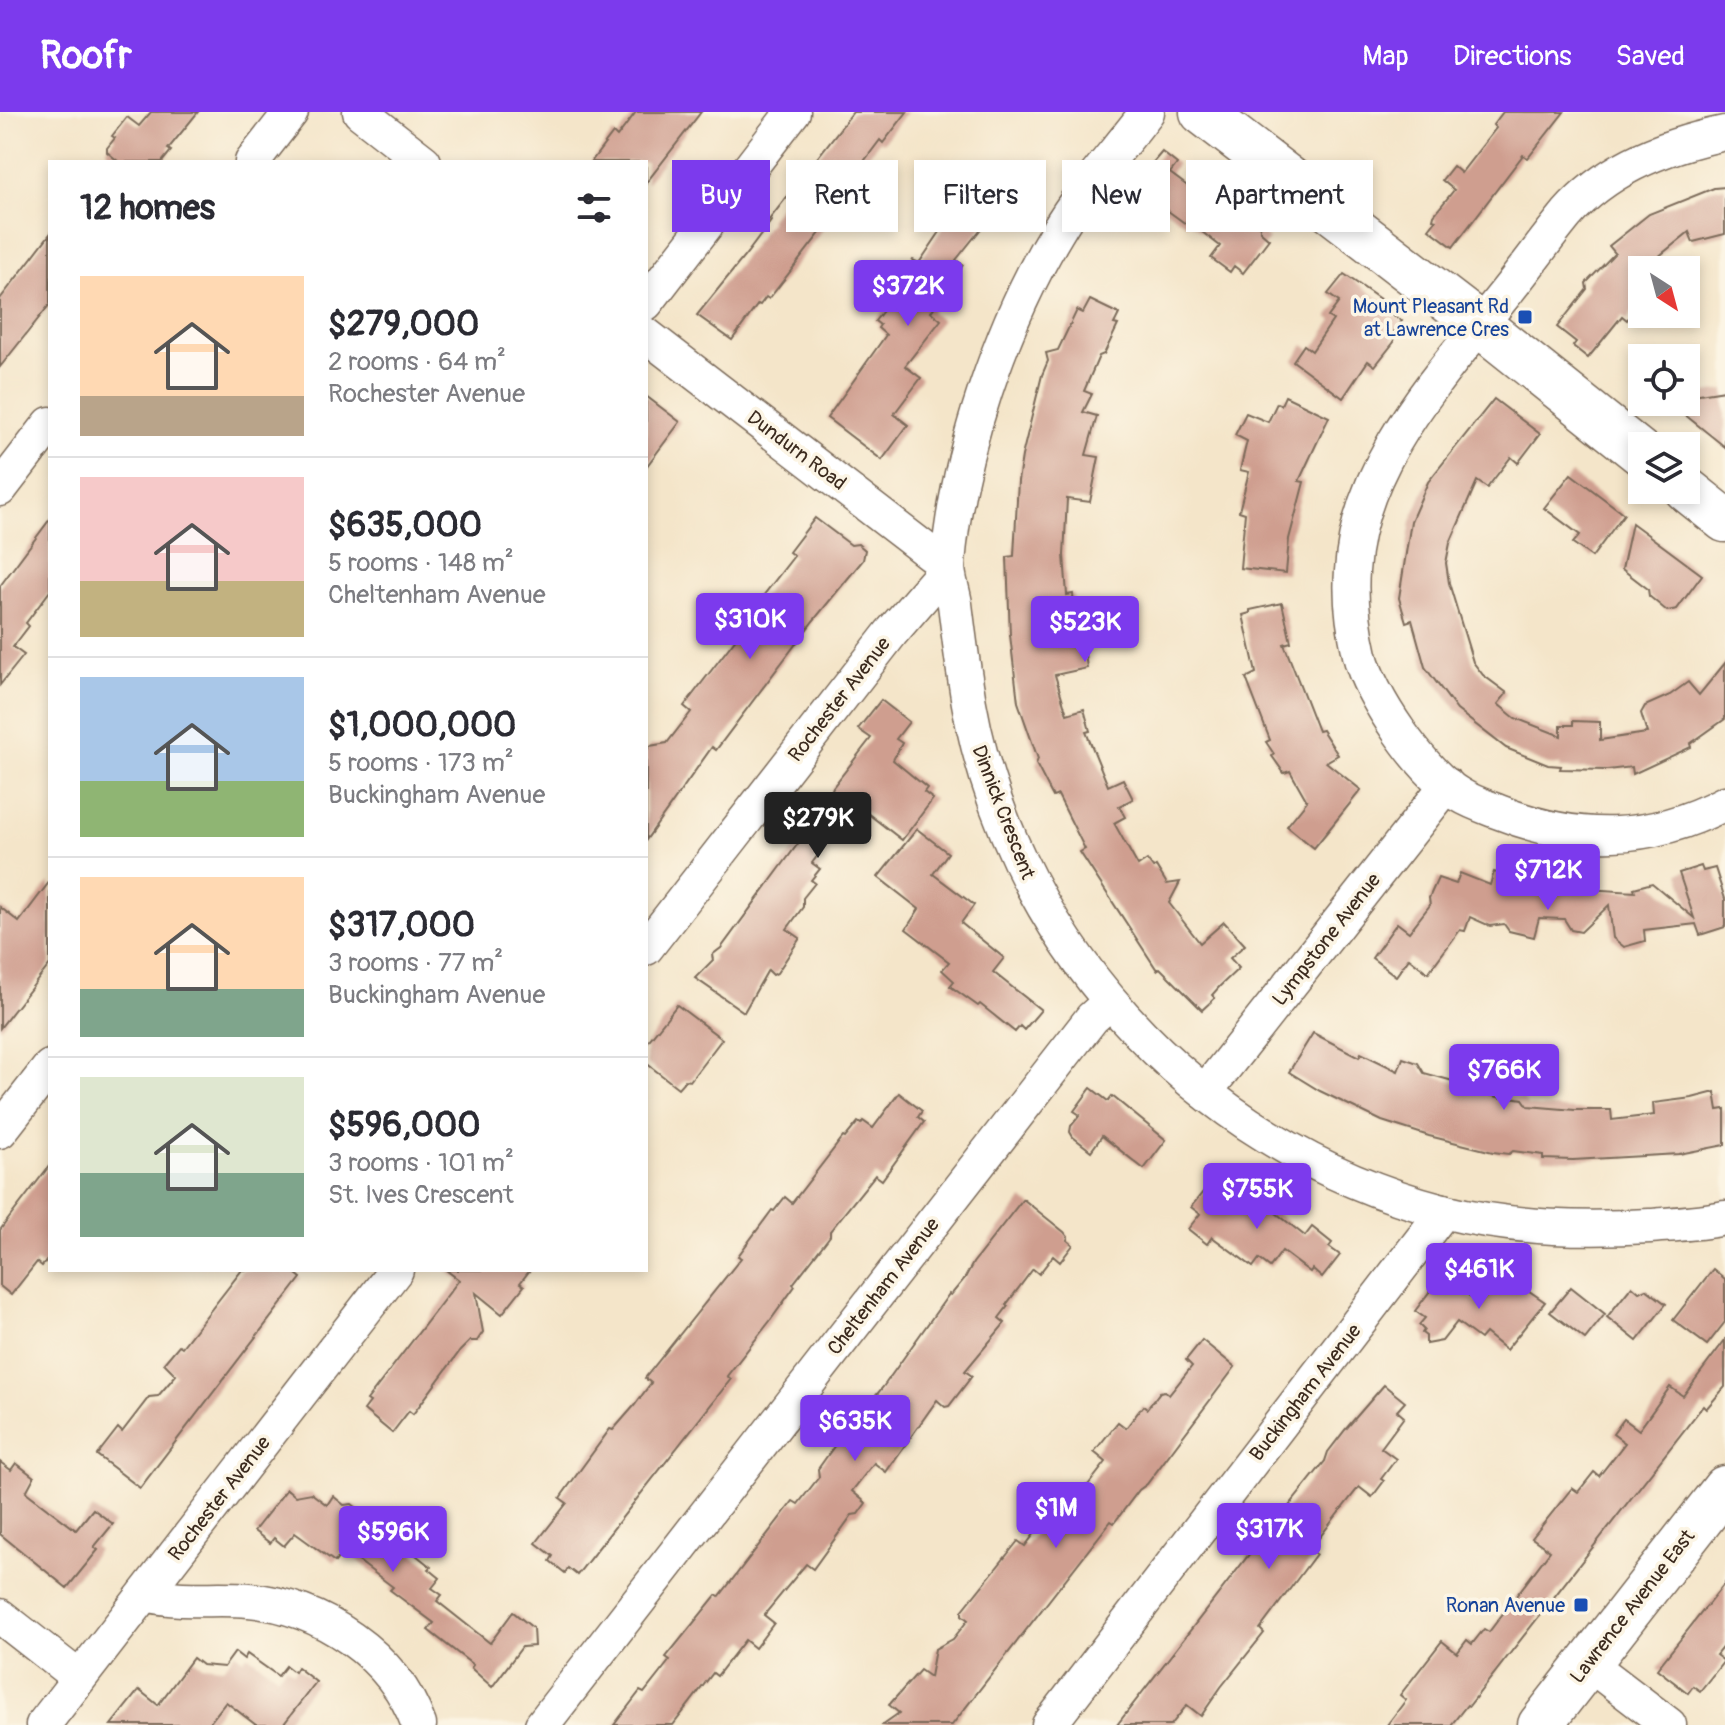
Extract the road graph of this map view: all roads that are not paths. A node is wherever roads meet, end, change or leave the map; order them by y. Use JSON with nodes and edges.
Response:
{"nodes":[{"id":1,"x":291,"y":112,"type":"edge"},
{"id":2,"x":360,"y":112,"type":"edge"},
{"id":3,"x":793,"y":112,"type":"edge"},
{"id":4,"x":1147,"y":112,"type":"edge"},
{"id":5,"x":1202,"y":112,"type":"edge"},
{"id":6,"x":1725,"y":133,"type":"edge"},
{"id":7,"x":254,"y":160,"type":"edge"},
{"id":8,"x":421,"y":160,"type":"edge"},
{"id":9,"x":648,"y":300,"type":"edge"},
{"id":10,"x":1480,"y":325,"type":"junction"},
{"id":11,"x":648,"y":337,"type":"edge"},
{"id":12,"x":48,"y":427,"type":"edge"},
{"id":13,"x":1628,"y":443,"type":"edge"},
{"id":14,"x":0,"y":489,"type":"edge"},
{"id":15,"x":1700,"y":500,"type":"edge"},
{"id":16,"x":1725,"y":520,"type":"edge"},
{"id":17,"x":948,"y":567,"type":"junction"},
{"id":18,"x":1447,"y":785,"type":"junction"},
{"id":19,"x":1725,"y":803,"type":"edge"},
{"id":20,"x":648,"y":945,"type":"edge"},
{"id":21,"x":1110,"y":1002,"type":"junction"},
{"id":22,"x":48,"y":1070,"type":"edge"},
{"id":23,"x":1205,"y":1092,"type":"junction"},
{"id":24,"x":0,"y":1131,"type":"edge"},
{"id":25,"x":1444,"y":1211,"type":"junction"},
{"id":26,"x":1725,"y":1218,"type":"edge"},
{"id":27,"x":394,"y":1272,"type":"edge"},
{"id":28,"x":1725,"y":1488,"type":"edge"},
{"id":29,"x":145,"y":1594,"type":"junction"},
{"id":30,"x":0,"y":1616,"type":"edge"},
{"id":31,"x":1588,"y":1663,"type":"junction"},
{"id":32,"x":78,"y":1677,"type":"junction"},
{"id":33,"x":43,"y":1725,"type":"edge"},
{"id":34,"x":419,"y":1725,"type":"edge"},
{"id":35,"x":542,"y":1725,"type":"edge"},
{"id":36,"x":1049,"y":1725,"type":"edge"},
{"id":37,"x":1540,"y":1725,"type":"edge"},
{"id":38,"x":1669,"y":1725,"type":"edge"}],
"edges":[{"from":1,"to":7,"type":"street"},
{"from":2,"to":8,"type":"street"},
{"from":3,"to":9,"type":"street"},
{"from":4,"to":17,"type":"street","name":"Dinnick Crescent"},
{"from":5,"to":10,"type":"main road"},
{"from":6,"to":10,"type":"street"},
{"from":10,"to":13,"type":"main road"},
{"from":10,"to":18,"type":"street"},
{"from":11,"to":17,"type":"street","name":"Dundurn Road"},
{"from":12,"to":14,"type":"street"},
{"from":15,"to":16,"type":"main road"},
{"from":17,"to":20,"type":"street","name":"Rochester Avenue"},
{"from":17,"to":21,"type":"street","name":"Dinnick Crescent"},
{"from":18,"to":19,"type":"street"},
{"from":18,"to":23,"type":"street","name":"Lympstone Avenue"},
{"from":21,"to":23,"type":"street","name":"Dinnick Crescent"},
{"from":21,"to":35,"type":"street","name":"Cheltenham Avenue"},
{"from":22,"to":24,"type":"street"},
{"from":23,"to":25,"type":"street","name":"Dinnick Crescent"},
{"from":25,"to":26,"type":"street","name":"Dinnick Crescent"},
{"from":25,"to":36,"type":"street","name":"Buckingham Avenue"},
{"from":27,"to":29,"type":"street","name":"Rochester Avenue"},
{"from":28,"to":31,"type":"main road","name":"Lawrence Avenue East"},
{"from":29,"to":32,"type":"street","name":"Rochester Avenue"},
{"from":29,"to":34,"type":"street"},
{"from":30,"to":32,"type":"street"},
{"from":31,"to":37,"type":"main road","name":"Lawrence Avenue East"},
{"from":31,"to":38,"type":"street"},
{"from":32,"to":33,"type":"street","name":"Rochester Avenue"}]}
